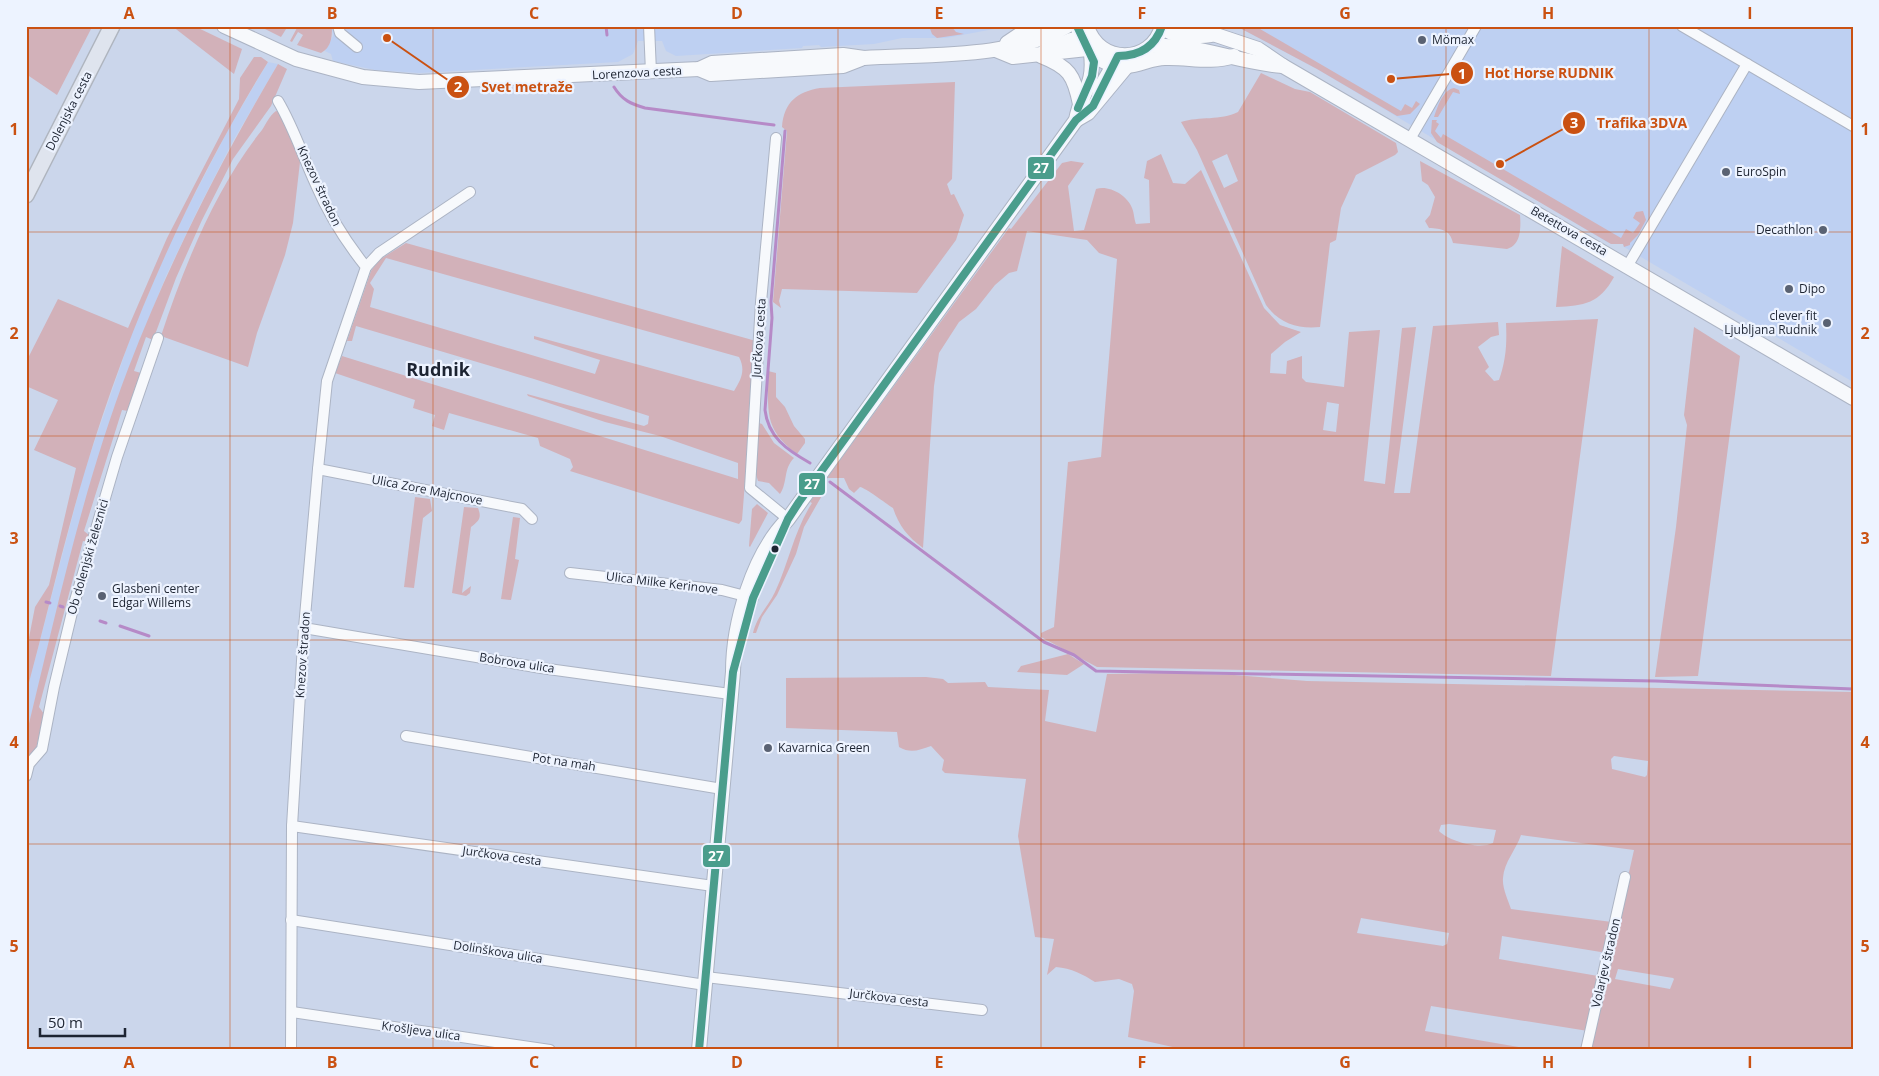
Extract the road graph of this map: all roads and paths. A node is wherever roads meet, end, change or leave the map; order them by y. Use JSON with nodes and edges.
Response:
{"nodes":[{"id":1,"x":125,"y":26,"type":"edge"},
{"id":2,"x":224,"y":26,"type":"edge"},
{"id":3,"x":338,"y":26,"type":"edge"},
{"id":4,"x":649,"y":26,"type":"edge"},
{"id":5,"x":1041,"y":26,"type":"edge"},
{"id":6,"x":1067,"y":26,"type":"edge"},
{"id":7,"x":1189,"y":26,"type":"edge"},
{"id":8,"x":1476,"y":26,"type":"edge"},
{"id":9,"x":1682,"y":26,"type":"edge"},
{"id":10,"x":1160,"y":27,"type":"edge"},
{"id":11,"x":109,"y":32,"type":"edge"},
{"id":12,"x":1211,"y":35,"type":"junction"},
{"id":13,"x":1086,"y":39,"type":"edge"},
{"id":14,"x":1150,"y":46,"type":"junction"},
{"id":15,"x":357,"y":47,"type":"dead end"},
{"id":16,"x":996,"y":50,"type":"junction"},
{"id":17,"x":1038,"y":55,"type":"junction"},
{"id":18,"x":1234,"y":56,"type":"junction"},
{"id":19,"x":1120,"y":62,"type":"junction"},
{"id":20,"x":1747,"y":64,"type":"junction"},
{"id":21,"x":1283,"y":66,"type":"junction"},
{"id":22,"x":651,"y":72,"type":"junction"},
{"id":23,"x":278,"y":101,"type":"dead end"},
{"id":24,"x":1080,"y":104,"type":"junction"},
{"id":25,"x":1076,"y":120,"type":"junction"},
{"id":26,"x":1853,"y":126,"type":"edge"},
{"id":27,"x":776,"y":138,"type":"dead end"},
{"id":28,"x":1410,"y":139,"type":"junction"},
{"id":29,"x":470,"y":192,"type":"dead end"},
{"id":30,"x":26,"y":195,"type":"edge"},
{"id":31,"x":1628,"y":265,"type":"junction"},
{"id":32,"x":366,"y":267,"type":"junction"},
{"id":33,"x":158,"y":338,"type":"dead end"},
{"id":34,"x":1853,"y":398,"type":"edge"},
{"id":35,"x":318,"y":469,"type":"junction"},
{"id":36,"x":532,"y":519,"type":"dead end"},
{"id":37,"x":788,"y":519,"type":"junction"},
{"id":38,"x":570,"y":573,"type":"dead end"},
{"id":39,"x":750,"y":597,"type":"junction"},
{"id":40,"x":304,"y":628,"type":"junction"},
{"id":41,"x":730,"y":694,"type":"junction"},
{"id":42,"x":406,"y":736,"type":"dead end"},
{"id":43,"x":26,"y":776,"type":"edge"},
{"id":44,"x":722,"y":789,"type":"junction"},
{"id":45,"x":292,"y":826,"type":"junction"},
{"id":46,"x":1625,"y":876,"type":"dead end"},
{"id":47,"x":713,"y":886,"type":"junction"},
{"id":48,"x":291,"y":920,"type":"junction"},
{"id":49,"x":706,"y":981,"type":"junction"},
{"id":50,"x":982,"y":1010,"type":"dead end"},
{"id":51,"x":292,"y":1012,"type":"junction"},
{"id":52,"x":291,"y":1050,"type":"edge"},
{"id":53,"x":550,"y":1050,"type":"edge"},
{"id":54,"x":699,"y":1050,"type":"edge"},
{"id":55,"x":1586,"y":1050,"type":"edge"}],
"edges":[{"from":1,"to":11,"type":"main road"},
{"from":2,"to":22,"type":"street","name":"Lorenzova cesta"},
{"from":3,"to":15,"type":"street"},
{"from":4,"to":22,"type":"street"},
{"from":5,"to":16,"type":"street","name":"Lorenzova cesta"},
{"from":6,"to":16,"type":"street","name":"Lorenzova cesta"},
{"from":7,"to":12,"type":"street","name":"Betettova cesta"},
{"from":8,"to":28,"type":"street"},
{"from":9,"to":20,"type":"street"},
{"from":10,"to":12,"type":"street","name":"Betettova cesta"},
{"from":10,"to":14,"type":"street"},
{"from":10,"to":19,"type":"street"},
{"from":11,"to":30,"type":"main road","name":"Dolenjska cesta"},
{"from":12,"to":21,"type":"street","name":"Betettova cesta"},
{"from":13,"to":17,"type":"street","name":"Lorenzova cesta"},
{"from":13,"to":19,"type":"street"},
{"from":13,"to":24,"type":"street"},
{"from":14,"to":18,"type":"street","name":"Betettova cesta"},
{"from":14,"to":19,"type":"street"},
{"from":16,"to":17,"type":"street","name":"Lorenzova cesta"},
{"from":16,"to":22,"type":"street","name":"Lorenzova cesta"},
{"from":17,"to":24,"type":"street"},
{"from":18,"to":19,"type":"street","name":"Betettova cesta"},
{"from":18,"to":21,"type":"street","name":"Betettova cesta"},
{"from":19,"to":25,"type":"street"},
{"from":20,"to":26,"type":"street"},
{"from":20,"to":31,"type":"street"},
{"from":21,"to":28,"type":"street","name":"Betettova cesta"},
{"from":23,"to":32,"type":"street","name":"Knezov štradon"},
{"from":24,"to":25,"type":"street"},
{"from":25,"to":37,"type":"street"},
{"from":27,"to":37,"type":"street","name":"Jurčkova cesta"},
{"from":28,"to":31,"type":"street","name":"Betettova cesta"},
{"from":29,"to":32,"type":"street","name":"Knezov štradon"},
{"from":31,"to":34,"type":"street","name":"Betettova cesta"},
{"from":32,"to":35,"type":"street","name":"Knezov štradon"},
{"from":33,"to":43,"type":"street","name":"Ob dolenjski železnici"},
{"from":35,"to":36,"type":"street","name":"Ulica Zore Majcnove"},
{"from":35,"to":40,"type":"street","name":"Knezov štradon"},
{"from":37,"to":39,"type":"street"},
{"from":38,"to":39,"type":"street","name":"Ulica Milke Kerinove"},
{"from":39,"to":41,"type":"street"},
{"from":40,"to":41,"type":"street","name":"Bobrova ulica"},
{"from":40,"to":45,"type":"street","name":"Knezov štradon"},
{"from":41,"to":44,"type":"street"},
{"from":42,"to":44,"type":"street","name":"Pot na mah"},
{"from":44,"to":47,"type":"street"},
{"from":45,"to":47,"type":"street","name":"Jurčkova cesta"},
{"from":45,"to":48,"type":"street","name":"Knezov štradon"},
{"from":46,"to":55,"type":"street","name":"Volarjev štradon"},
{"from":47,"to":49,"type":"street"},
{"from":48,"to":49,"type":"street","name":"Dolinškova ulica"},
{"from":48,"to":51,"type":"street","name":"Knezov štradon"},
{"from":49,"to":50,"type":"street","name":"Jurčkova cesta"},
{"from":49,"to":54,"type":"street"},
{"from":51,"to":52,"type":"street","name":"Knezov štradon"},
{"from":51,"to":53,"type":"street","name":"Krošljeva ulica"}]}
